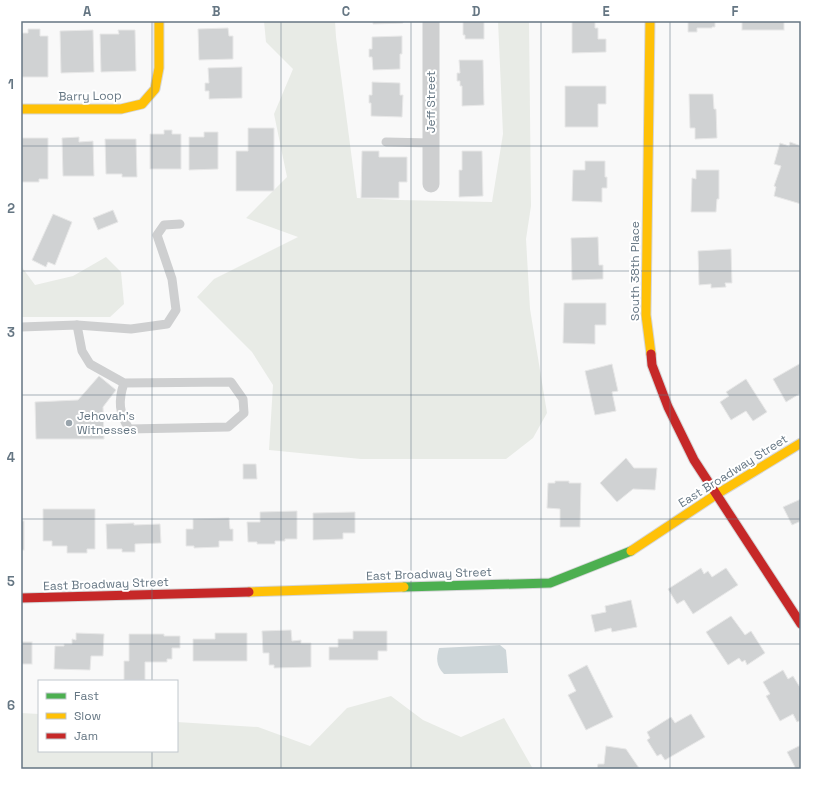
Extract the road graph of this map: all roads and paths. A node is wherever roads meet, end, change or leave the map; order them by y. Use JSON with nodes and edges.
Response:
{"nodes":[{"id":1,"x":159,"y":21,"type":"edge"},
{"id":2,"x":432,"y":21,"type":"edge"},
{"id":3,"x":650,"y":21,"type":"edge"},
{"id":4,"x":21,"y":109,"type":"edge"},
{"id":5,"x":386,"y":142,"type":"dead end"},
{"id":6,"x":431,"y":143,"type":"junction"},
{"id":7,"x":431,"y":184,"type":"dead end"},
{"id":8,"x":180,"y":224,"type":"dead end"},
{"id":9,"x":77,"y":325,"type":"junction"},
{"id":10,"x":21,"y":327,"type":"edge"},
{"id":11,"x":124,"y":383,"type":"junction"},
{"id":12,"x":801,"y":442,"type":"edge"},
{"id":13,"x":717,"y":494,"type":"junction"},
{"id":14,"x":21,"y":598,"type":"edge"},
{"id":15,"x":801,"y":624,"type":"edge"}],
"edges":[{"from":1,"to":4,"type":"street","name":"Barry Loop"},
{"from":2,"to":6,"type":"street","name":"Jeff Street"},
{"from":3,"to":13,"type":"street","name":"South 38th Place"},
{"from":5,"to":6,"type":"lane"},
{"from":6,"to":7,"type":"street","name":"Jeff Street"},
{"from":8,"to":9,"type":"lane"},
{"from":9,"to":10,"type":"lane"},
{"from":9,"to":11,"type":"lane"},
{"from":11,"to":11,"type":"lane"},
{"from":12,"to":13,"type":"street","name":"East Broadway Street"},
{"from":13,"to":14,"type":"street","name":"East Broadway Street"},
{"from":13,"to":15,"type":"street","name":"South 38th Place"}]}
